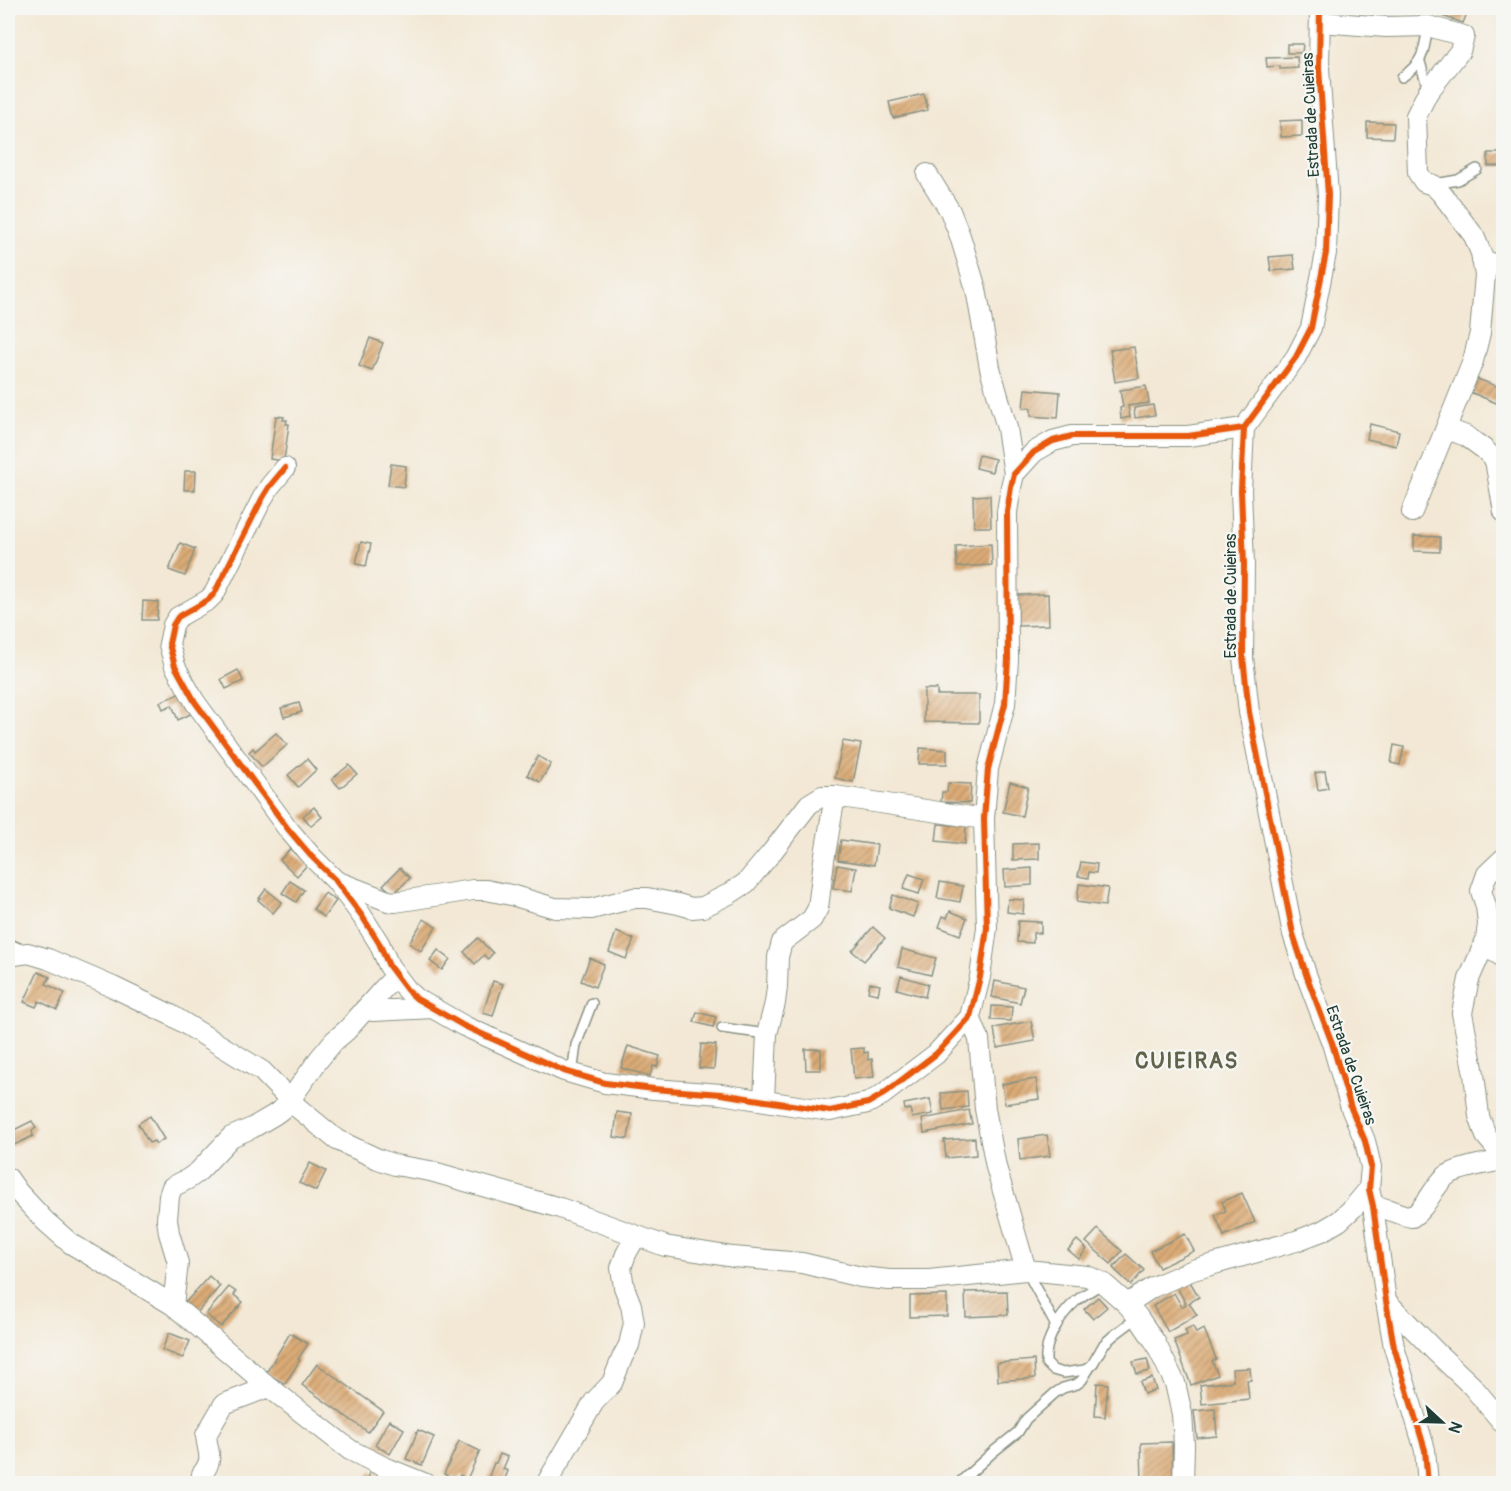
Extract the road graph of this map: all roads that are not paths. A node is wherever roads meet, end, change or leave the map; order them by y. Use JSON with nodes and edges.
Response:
{"nodes":[{"id":1,"x":1320,"y":15,"type":"edge"},
{"id":2,"x":1428,"y":26,"type":"junction"},
{"id":3,"x":1419,"y":62,"type":"junction"},
{"id":4,"x":1402,"y":77,"type":"dead end"},
{"id":5,"x":1428,"y":92,"type":"junction"},
{"id":6,"x":1477,"y":169,"type":"dead end"},
{"id":7,"x":927,"y":174,"type":"dead end"},
{"id":8,"x":1433,"y":184,"type":"junction"},
{"id":9,"x":1482,"y":260,"type":"junction"},
{"id":10,"x":1503,"y":267,"type":"edge"},
{"id":11,"x":1244,"y":428,"type":"junction"},
{"id":12,"x":1447,"y":429,"type":"junction"},
{"id":13,"x":285,"y":468,"type":"dead end"},
{"id":14,"x":1014,"y":474,"type":"junction"},
{"id":15,"x":1412,"y":512,"type":"dead end"},
{"id":16,"x":1503,"y":512,"type":"edge"},
{"id":17,"x":836,"y":796,"type":"junction"},
{"id":18,"x":984,"y":819,"type":"junction"},
{"id":19,"x":1503,"y":858,"type":"edge"},
{"id":20,"x":336,"y":880,"type":"junction"},
{"id":21,"x":8,"y":943,"type":"edge"},
{"id":22,"x":1483,"y":947,"type":"junction"},
{"id":23,"x":28,"y":953,"type":"junction"},
{"id":24,"x":8,"y":956,"type":"edge"},
{"id":25,"x":1503,"y":958,"type":"edge"},
{"id":26,"x":396,"y":976,"type":"junction"},
{"id":27,"x":592,"y":1003,"type":"dead end"},
{"id":28,"x":434,"y":1008,"type":"junction"},
{"id":29,"x":365,"y":1009,"type":"junction"},
{"id":30,"x":970,"y":1017,"type":"junction"},
{"id":31,"x":722,"y":1028,"type":"dead end"},
{"id":32,"x":767,"y":1034,"type":"junction"},
{"id":33,"x":572,"y":1074,"type":"junction"},
{"id":34,"x":290,"y":1100,"type":"junction"},
{"id":35,"x":764,"y":1100,"type":"junction"},
{"id":36,"x":1503,"y":1158,"type":"edge"},
{"id":37,"x":8,"y":1178,"type":"edge"},
{"id":38,"x":1371,"y":1197,"type":"junction"},
{"id":39,"x":636,"y":1236,"type":"junction"},
{"id":40,"x":1026,"y":1270,"type":"junction"},
{"id":41,"x":1103,"y":1283,"type":"junction"},
{"id":42,"x":1386,"y":1301,"type":"junction"},
{"id":43,"x":173,"y":1305,"type":"junction"},
{"id":44,"x":1132,"y":1310,"type":"junction"},
{"id":45,"x":1056,"y":1326,"type":"junction"},
{"id":46,"x":1092,"y":1365,"type":"junction"},
{"id":47,"x":269,"y":1387,"type":"junction"},
{"id":48,"x":1503,"y":1424,"type":"edge"},
{"id":49,"x":203,"y":1484,"type":"edge"},
{"id":50,"x":426,"y":1484,"type":"edge"},
{"id":51,"x":546,"y":1484,"type":"edge"},
{"id":52,"x":958,"y":1484,"type":"edge"},
{"id":53,"x":1183,"y":1484,"type":"edge"},
{"id":54,"x":1428,"y":1484,"type":"edge"}],
"edges":[{"from":1,"to":2,"type":"street"},
{"from":1,"to":11,"type":"street","name":"Estrada de Cuieiras"},
{"from":2,"to":3,"type":"lane"},
{"from":2,"to":5,"type":"street"},
{"from":3,"to":4,"type":"lane"},
{"from":3,"to":5,"type":"lane"},
{"from":5,"to":8,"type":"street"},
{"from":6,"to":8,"type":"lane"},
{"from":7,"to":14,"type":"street"},
{"from":8,"to":9,"type":"street"},
{"from":9,"to":10,"type":"street"},
{"from":9,"to":12,"type":"street"},
{"from":11,"to":14,"type":"street"},
{"from":11,"to":38,"type":"street","name":"Estrada de Cuieiras"},
{"from":12,"to":15,"type":"street"},
{"from":12,"to":16,"type":"street"},
{"from":13,"to":20,"type":"street"},
{"from":14,"to":18,"type":"street"},
{"from":17,"to":18,"type":"street"},
{"from":17,"to":20,"type":"street"},
{"from":17,"to":32,"type":"street"},
{"from":18,"to":30,"type":"street"},
{"from":19,"to":22,"type":"street"},
{"from":20,"to":26,"type":"street"},
{"from":21,"to":23,"type":"lane"},
{"from":22,"to":25,"type":"street"},
{"from":22,"to":36,"type":"street"},
{"from":23,"to":24,"type":"street"},
{"from":23,"to":34,"type":"street"},
{"from":26,"to":28,"type":"street"},
{"from":26,"to":29,"type":"street"},
{"from":27,"to":33,"type":"lane"},
{"from":28,"to":29,"type":"street"},
{"from":28,"to":33,"type":"street"},
{"from":29,"to":34,"type":"street"},
{"from":30,"to":35,"type":"street"},
{"from":30,"to":40,"type":"street"},
{"from":31,"to":32,"type":"lane"},
{"from":32,"to":35,"type":"street"},
{"from":33,"to":35,"type":"street"},
{"from":34,"to":39,"type":"street"},
{"from":34,"to":43,"type":"street"},
{"from":36,"to":38,"type":"street"},
{"from":37,"to":43,"type":"street"},
{"from":38,"to":42,"type":"street","name":"Estrada de Cuieiras"},
{"from":38,"to":44,"type":"street"},
{"from":39,"to":40,"type":"street"},
{"from":39,"to":51,"type":"street"},
{"from":40,"to":41,"type":"street"},
{"from":40,"to":45,"type":"lane"},
{"from":41,"to":44,"type":"street"},
{"from":41,"to":45,"type":"lane"},
{"from":42,"to":48,"type":"street"},
{"from":42,"to":54,"type":"street","name":"Estrada de Cuieiras"},
{"from":43,"to":47,"type":"street"},
{"from":44,"to":46,"type":"lane"},
{"from":44,"to":53,"type":"street"},
{"from":45,"to":46,"type":"lane"},
{"from":46,"to":52,"type":"lane"},
{"from":47,"to":49,"type":"street"},
{"from":47,"to":50,"type":"street"}]}
